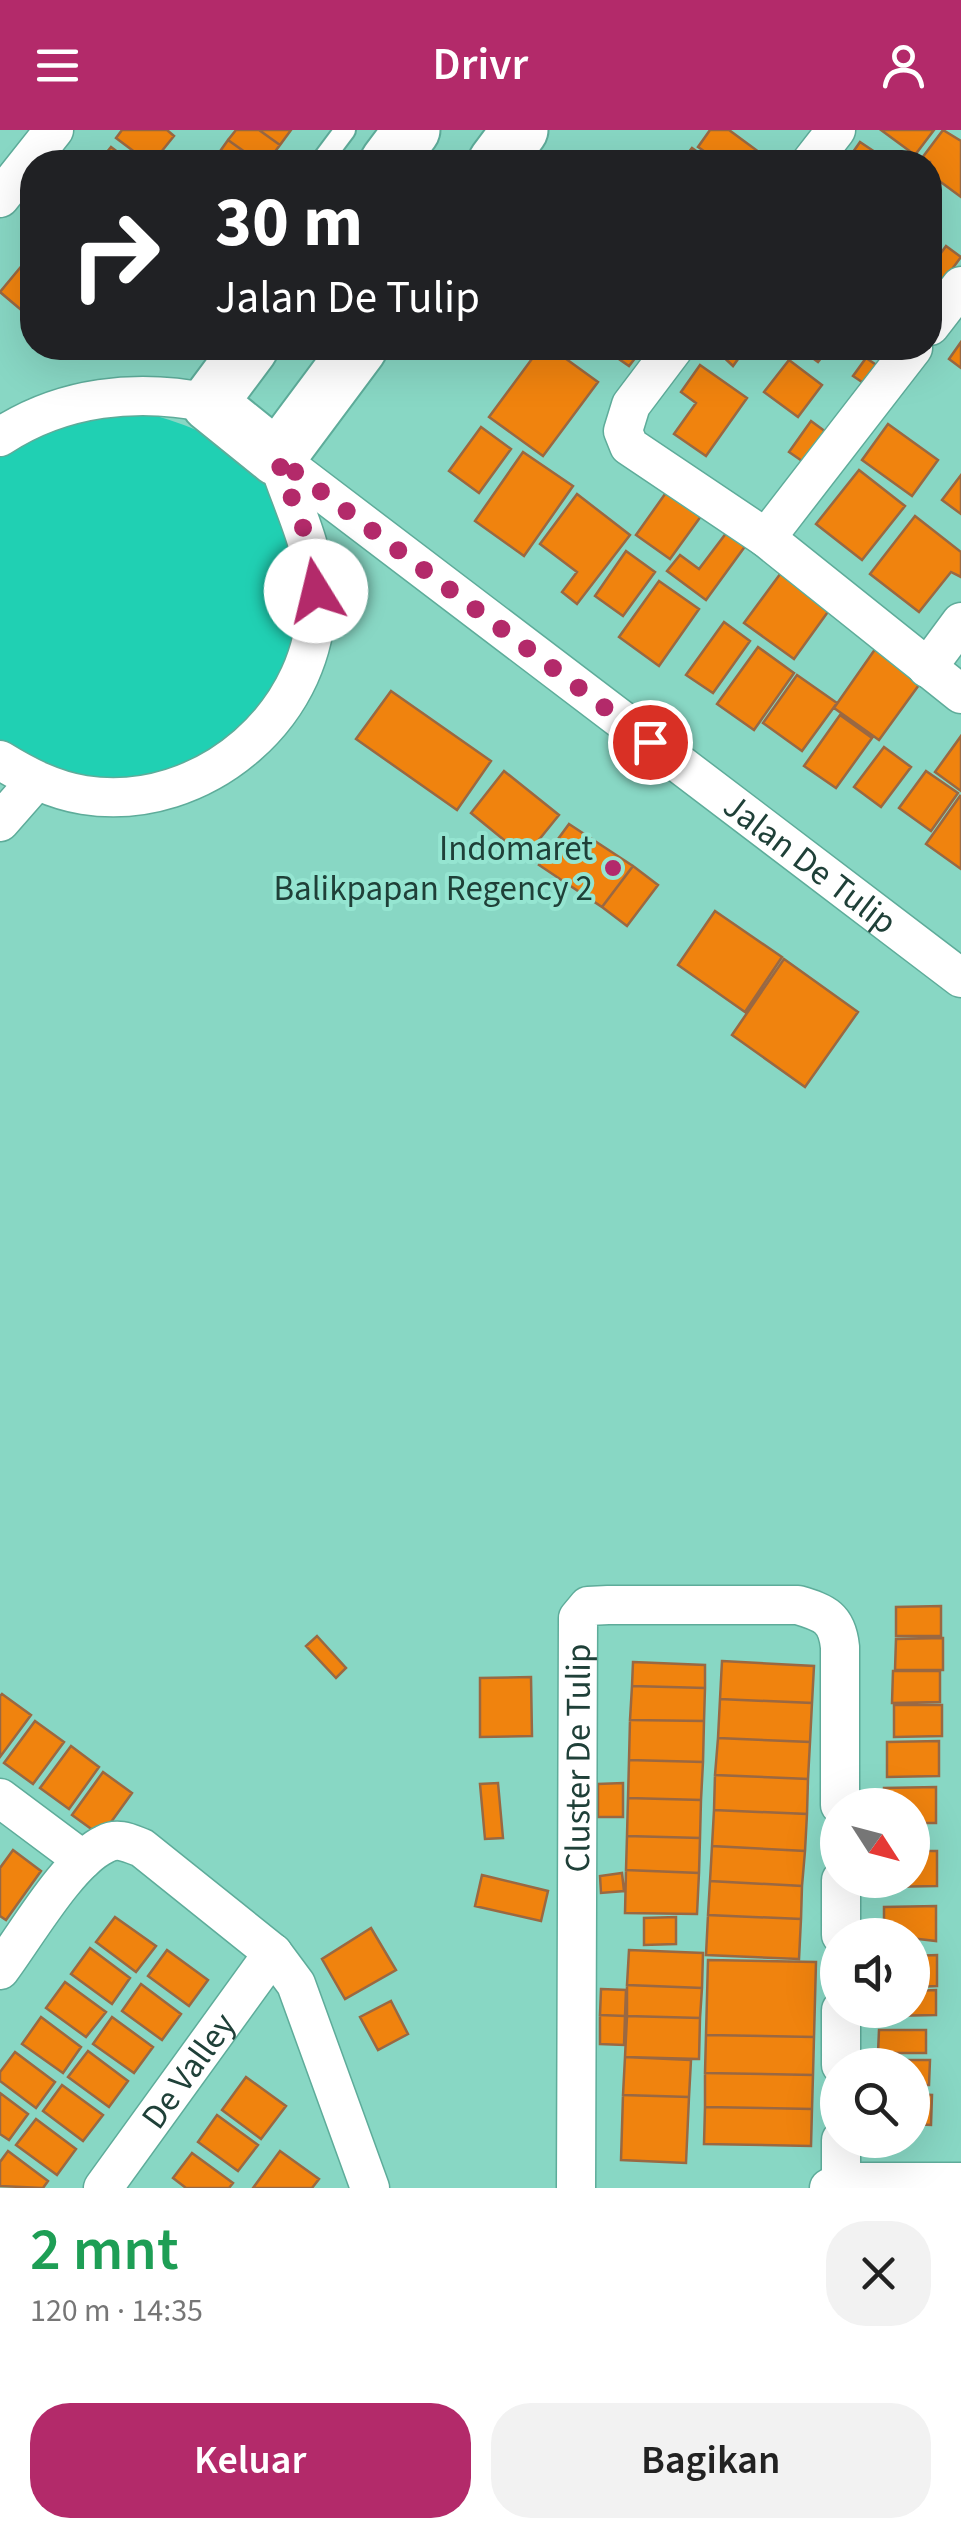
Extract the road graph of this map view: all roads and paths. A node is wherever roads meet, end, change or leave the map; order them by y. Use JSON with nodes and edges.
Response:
{"nodes":[{"id":1,"x":54,"y":130,"type":"edge"},
{"id":2,"x":38,"y":150,"type":"edge"},
{"id":3,"x":20,"y":173,"type":"edge"},
{"id":4,"x":0,"y":198,"type":"edge"},
{"id":5,"x":961,"y":286,"type":"edge"},
{"id":6,"x":942,"y":311,"type":"edge"},
{"id":7,"x":350,"y":360,"type":"edge"},
{"id":8,"x":665,"y":360,"type":"edge"},
{"id":9,"x":904,"y":360,"type":"edge"},
{"id":10,"x":223,"y":372,"type":"edge"},
{"id":11,"x":0,"y":438,"type":"edge"},
{"id":12,"x":277,"y":458,"type":"junction"},
{"id":13,"x":766,"y":538,"type":"junction"},
{"id":14,"x":961,"y":622,"type":"edge"},
{"id":15,"x":927,"y":668,"type":"junction"},
{"id":16,"x":961,"y":694,"type":"edge"},
{"id":17,"x":0,"y":760,"type":"edge"},
{"id":18,"x":36,"y":781,"type":"junction"},
{"id":19,"x":0,"y":822,"type":"edge"},
{"id":20,"x":961,"y":978,"type":"edge"},
{"id":21,"x":840,"y":1788,"type":"edge"},
{"id":22,"x":0,"y":1798,"type":"edge"},
{"id":23,"x":83,"y":1860,"type":"junction"},
{"id":24,"x":273,"y":1953,"type":"junction"},
{"id":25,"x":0,"y":1970,"type":"edge"},
{"id":26,"x":839,"y":2158,"type":"edge"},
{"id":27,"x":576,"y":2180,"type":"edge"},
{"id":28,"x":961,"y":2182,"type":"edge"},
{"id":29,"x":837,"y":2186,"type":"edge"},
{"id":30,"x":103,"y":2188,"type":"edge"},
{"id":31,"x":370,"y":2188,"type":"edge"}],
"edges":[{"from":1,"to":2,"type":"street"},
{"from":3,"to":4,"type":"street"},
{"from":5,"to":6,"type":"street"},
{"from":7,"to":12,"type":"street"},
{"from":8,"to":13,"type":"street"},
{"from":9,"to":13,"type":"street"},
{"from":10,"to":11,"type":"street"},
{"from":10,"to":12,"type":"street"},
{"from":12,"to":18,"type":"street"},
{"from":12,"to":20,"type":"street","name":"Jalan De Tulip"},
{"from":13,"to":15,"type":"street"},
{"from":14,"to":15,"type":"street"},
{"from":15,"to":16,"type":"street"},
{"from":17,"to":18,"type":"street"},
{"from":18,"to":19,"type":"street"},
{"from":21,"to":27,"type":"street","name":"Cluster De Tulip"},
{"from":22,"to":23,"type":"street"},
{"from":23,"to":24,"type":"street"},
{"from":23,"to":25,"type":"street"},
{"from":24,"to":30,"type":"street","name":"De Valley"},
{"from":24,"to":31,"type":"street"},
{"from":26,"to":29,"type":"street"},
{"from":28,"to":29,"type":"street"}]}
